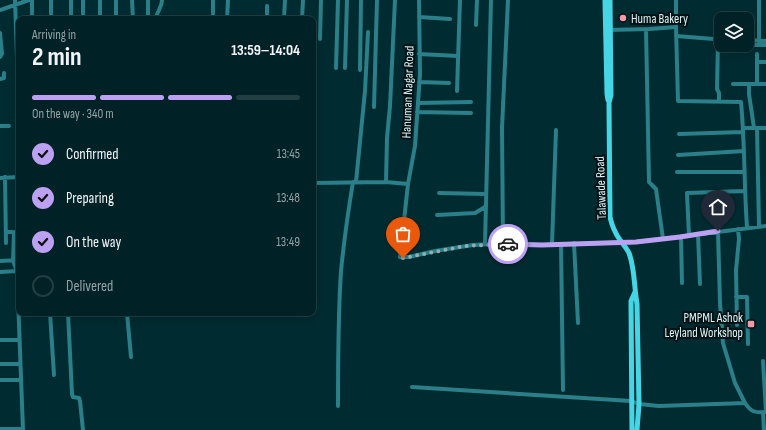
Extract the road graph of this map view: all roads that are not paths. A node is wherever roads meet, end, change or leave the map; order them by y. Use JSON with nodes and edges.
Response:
{"nodes":[{"id":1,"x":29,"y":0,"type":"edge"},
{"id":2,"x":32,"y":0,"type":"edge"},
{"id":3,"x":51,"y":0,"type":"edge"},
{"id":4,"x":71,"y":0,"type":"edge"},
{"id":5,"x":83,"y":0,"type":"edge"},
{"id":6,"x":100,"y":0,"type":"edge"},
{"id":7,"x":116,"y":0,"type":"edge"},
{"id":8,"x":132,"y":0,"type":"edge"},
{"id":9,"x":148,"y":0,"type":"edge"},
{"id":10,"x":162,"y":0,"type":"edge"},
{"id":11,"x":213,"y":0,"type":"edge"},
{"id":12,"x":228,"y":0,"type":"edge"},
{"id":13,"x":285,"y":0,"type":"edge"},
{"id":14,"x":303,"y":0,"type":"edge"},
{"id":15,"x":321,"y":0,"type":"edge"},
{"id":16,"x":338,"y":0,"type":"edge"},
{"id":17,"x":347,"y":0,"type":"edge"},
{"id":18,"x":361,"y":0,"type":"edge"},
{"id":19,"x":377,"y":0,"type":"edge"},
{"id":20,"x":395,"y":0,"type":"edge"},
{"id":21,"x":419,"y":0,"type":"edge"},
{"id":22,"x":460,"y":0,"type":"edge"},
{"id":23,"x":477,"y":0,"type":"edge"},
{"id":24,"x":491,"y":0,"type":"edge"},
{"id":25,"x":508,"y":0,"type":"edge"},
{"id":26,"x":605,"y":0,"type":"edge"},
{"id":27,"x":610,"y":0,"type":"edge"},
{"id":28,"x":676,"y":0,"type":"edge"},
{"id":29,"x":759,"y":0,"type":"edge"},
{"id":30,"x":15,"y":3,"type":"edge"},
{"id":31,"x":267,"y":6,"type":"dead end"},
{"id":32,"x":0,"y":10,"type":"edge"},
{"id":33,"x":32,"y":16,"type":"edge"},
{"id":34,"x":52,"y":16,"type":"edge"},
{"id":35,"x":71,"y":16,"type":"edge"},
{"id":36,"x":83,"y":16,"type":"edge"},
{"id":37,"x":100,"y":16,"type":"edge"},
{"id":38,"x":116,"y":16,"type":"edge"},
{"id":39,"x":133,"y":16,"type":"edge"},
{"id":40,"x":148,"y":16,"type":"edge"},
{"id":41,"x":156,"y":16,"type":"edge"},
{"id":42,"x":213,"y":16,"type":"edge"},
{"id":43,"x":227,"y":16,"type":"edge"},
{"id":44,"x":266,"y":16,"type":"edge"},
{"id":45,"x":284,"y":16,"type":"edge"},
{"id":46,"x":302,"y":16,"type":"edge"},
{"id":47,"x":419,"y":18,"type":"junction"},
{"id":48,"x":450,"y":19,"type":"dead end"},
{"id":49,"x":476,"y":25,"type":"dead end"},
{"id":50,"x":676,"y":27,"type":"junction"},
{"id":51,"x":646,"y":29,"type":"junction"},
{"id":52,"x":608,"y":30,"type":"junction"},
{"id":53,"x":16,"y":31,"type":"edge"},
{"id":54,"x":0,"y":32,"type":"edge"},
{"id":55,"x":368,"y":32,"type":"dead end"},
{"id":56,"x":676,"y":36,"type":"junction"},
{"id":57,"x":320,"y":39,"type":"dead end"},
{"id":58,"x":766,"y":41,"type":"edge"},
{"id":59,"x":754,"y":42,"type":"edge"},
{"id":60,"x":759,"y":43,"type":"junction"},
{"id":61,"x":754,"y":44,"type":"edge"},
{"id":62,"x":766,"y":45,"type":"edge"},
{"id":63,"x":419,"y":54,"type":"junction"},
{"id":64,"x":757,"y":54,"type":"dead end"},
{"id":65,"x":458,"y":56,"type":"junction"},
{"id":66,"x":0,"y":57,"type":"edge"},
{"id":67,"x":757,"y":62,"type":"junction"},
{"id":68,"x":766,"y":62,"type":"edge"},
{"id":69,"x":336,"y":68,"type":"dead end"},
{"id":70,"x":345,"y":68,"type":"dead end"},
{"id":71,"x":360,"y":70,"type":"dead end"},
{"id":72,"x":4,"y":73,"type":"dead end"},
{"id":73,"x":0,"y":79,"type":"edge"},
{"id":74,"x":419,"y":82,"type":"junction"},
{"id":75,"x":449,"y":83,"type":"dead end"},
{"id":76,"x":733,"y":84,"type":"dead end"},
{"id":77,"x":749,"y":84,"type":"junction"},
{"id":78,"x":757,"y":84,"type":"junction"},
{"id":79,"x":766,"y":84,"type":"edge"},
{"id":80,"x":457,"y":91,"type":"dead end"},
{"id":81,"x":471,"y":102,"type":"dead end"},
{"id":82,"x":719,"y":102,"type":"junction"},
{"id":83,"x":418,"y":103,"type":"junction"},
{"id":84,"x":374,"y":107,"type":"dead end"},
{"id":85,"x":417,"y":112,"type":"junction"},
{"id":86,"x":471,"y":113,"type":"dead end"},
{"id":87,"x":0,"y":126,"type":"edge"},
{"id":88,"x":8,"y":126,"type":"dead end"},
{"id":89,"x":756,"y":128,"type":"junction"},
{"id":90,"x":766,"y":128,"type":"edge"},
{"id":91,"x":556,"y":130,"type":"dead end"},
{"id":92,"x":743,"y":130,"type":"junction"},
{"id":93,"x":679,"y":134,"type":"dead end"},
{"id":94,"x":744,"y":151,"type":"junction"},
{"id":95,"x":678,"y":155,"type":"dead end"},
{"id":96,"x":677,"y":172,"type":"dead end"},
{"id":97,"x":744,"y":172,"type":"junction"},
{"id":98,"x":2,"y":177,"type":"edge"},
{"id":99,"x":16,"y":177,"type":"edge"},
{"id":100,"x":355,"y":182,"type":"junction"},
{"id":101,"x":386,"y":182,"type":"junction"},
{"id":102,"x":316,"y":183,"type":"edge"},
{"id":103,"x":408,"y":184,"type":"junction"},
{"id":104,"x":744,"y":191,"type":"junction"},
{"id":105,"x":439,"y":193,"type":"dead end"},
{"id":106,"x":486,"y":194,"type":"junction"},
{"id":107,"x":486,"y":207,"type":"junction"},
{"id":108,"x":438,"y":215,"type":"dead end"},
{"id":109,"x":759,"y":226,"type":"junction"},
{"id":110,"x":766,"y":226,"type":"edge"},
{"id":111,"x":747,"y":228,"type":"junction"},
{"id":112,"x":738,"y":229,"type":"junction"},
{"id":113,"x":718,"y":231,"type":"junction"},
{"id":114,"x":6,"y":232,"type":"junction"},
{"id":115,"x":698,"y":234,"type":"junction"},
{"id":116,"x":689,"y":236,"type":"junction"},
{"id":117,"x":681,"y":237,"type":"junction"},
{"id":118,"x":664,"y":239,"type":"junction"},
{"id":119,"x":622,"y":242,"type":"junction"},
{"id":120,"x":6,"y":243,"type":"dead end"},
{"id":121,"x":574,"y":243,"type":"junction"},
{"id":122,"x":485,"y":244,"type":"junction"},
{"id":123,"x":503,"y":244,"type":"junction"},
{"id":124,"x":552,"y":244,"type":"junction"},
{"id":125,"x":561,"y":244,"type":"junction"},
{"id":126,"x":0,"y":261,"type":"edge"},
{"id":127,"x":14,"y":261,"type":"junction"},
{"id":128,"x":16,"y":267,"type":"edge"},
{"id":129,"x":16,"y":270,"type":"edge"},
{"id":130,"x":0,"y":272,"type":"edge"},
{"id":131,"x":682,"y":283,"type":"dead end"},
{"id":132,"x":700,"y":284,"type":"dead end"},
{"id":133,"x":635,"y":292,"type":"junction"},
{"id":134,"x":736,"y":297,"type":"junction"},
{"id":135,"x":18,"y":316,"type":"edge"},
{"id":136,"x":50,"y":316,"type":"edge"},
{"id":137,"x":68,"y":316,"type":"edge"},
{"id":138,"x":127,"y":316,"type":"edge"},
{"id":139,"x":578,"y":323,"type":"dead end"},
{"id":140,"x":736,"y":325,"type":"dead end"},
{"id":141,"x":0,"y":340,"type":"edge"},
{"id":142,"x":19,"y":340,"type":"junction"},
{"id":143,"x":748,"y":344,"type":"dead end"},
{"id":144,"x":131,"y":357,"type":"dead end"},
{"id":145,"x":763,"y":361,"type":"dead end"},
{"id":146,"x":0,"y":364,"type":"edge"},
{"id":147,"x":20,"y":364,"type":"junction"},
{"id":148,"x":54,"y":375,"type":"dead end"},
{"id":149,"x":0,"y":380,"type":"edge"},
{"id":150,"x":20,"y":380,"type":"junction"},
{"id":151,"x":412,"y":387,"type":"dead end"},
{"id":152,"x":563,"y":390,"type":"dead end"},
{"id":153,"x":631,"y":401,"type":"junction"},
{"id":154,"x":745,"y":403,"type":"junction"},
{"id":155,"x":639,"y":404,"type":"junction"},
{"id":156,"x":338,"y":406,"type":"dead end"},
{"id":157,"x":765,"y":412,"type":"edge"},
{"id":158,"x":0,"y":429,"type":"edge"},
{"id":159,"x":23,"y":429,"type":"edge"},
{"id":160,"x":83,"y":430,"type":"edge"},
{"id":161,"x":632,"y":430,"type":"edge"},
{"id":162,"x":637,"y":430,"type":"edge"},
{"id":163,"x":764,"y":430,"type":"edge"}],
"edges":[{"from":1,"to":30,"type":"street"},
{"from":2,"to":33,"type":"street"},
{"from":3,"to":34,"type":"street"},
{"from":4,"to":35,"type":"street"},
{"from":5,"to":36,"type":"street"},
{"from":6,"to":37,"type":"street"},
{"from":7,"to":38,"type":"street"},
{"from":8,"to":39,"type":"street"},
{"from":9,"to":40,"type":"street"},
{"from":10,"to":41,"type":"street"},
{"from":11,"to":42,"type":"street"},
{"from":12,"to":43,"type":"street"},
{"from":13,"to":45,"type":"street"},
{"from":14,"to":46,"type":"street"},
{"from":15,"to":57,"type":"street"},
{"from":16,"to":69,"type":"street"},
{"from":17,"to":70,"type":"street"},
{"from":18,"to":71,"type":"street"},
{"from":19,"to":84,"type":"street"},
{"from":20,"to":101,"type":"street"},
{"from":21,"to":47,"type":"street","name":"Hanuman Nagar Road"},
{"from":22,"to":65,"type":"street"},
{"from":23,"to":49,"type":"street"},
{"from":24,"to":106,"type":"street"},
{"from":25,"to":123,"type":"street"},
{"from":26,"to":52,"type":"main road","name":"Talawade Road"},
{"from":27,"to":52,"type":"main road","name":"Talawade Road"},
{"from":28,"to":50,"type":"street"},
{"from":29,"to":60,"type":"street"},
{"from":30,"to":32,"type":"street"},
{"from":30,"to":53,"type":"street"},
{"from":31,"to":44,"type":"street"},
{"from":47,"to":48,"type":"street"},
{"from":47,"to":63,"type":"street","name":"Hanuman Nagar Road"},
{"from":50,"to":51,"type":"street"},
{"from":50,"to":56,"type":"street"},
{"from":51,"to":52,"type":"street"},
{"from":51,"to":118,"type":"street"},
{"from":52,"to":119,"type":"main road","name":"Talawade Road"},
{"from":54,"to":66,"type":"street"},
{"from":55,"to":100,"type":"street"},
{"from":56,"to":82,"type":"street"},
{"from":56,"to":82,"type":"street"},
{"from":58,"to":60,"type":"street"},
{"from":59,"to":60,"type":"street"},
{"from":60,"to":61,"type":"street"},
{"from":60,"to":62,"type":"street"},
{"from":63,"to":65,"type":"street"},
{"from":63,"to":74,"type":"street","name":"Hanuman Nagar Road"},
{"from":64,"to":67,"type":"street"},
{"from":65,"to":80,"type":"street"},
{"from":67,"to":68,"type":"street"},
{"from":67,"to":78,"type":"street"},
{"from":72,"to":73,"type":"street"},
{"from":74,"to":75,"type":"street"},
{"from":74,"to":83,"type":"street","name":"Hanuman Nagar Road"},
{"from":76,"to":77,"type":"street"},
{"from":77,"to":78,"type":"street"},
{"from":77,"to":89,"type":"street"},
{"from":78,"to":79,"type":"street"},
{"from":81,"to":83,"type":"street"},
{"from":82,"to":92,"type":"street"},
{"from":83,"to":85,"type":"street","name":"Hanuman Nagar Road"},
{"from":85,"to":86,"type":"street"},
{"from":85,"to":103,"type":"street","name":"Hanuman Nagar Road"},
{"from":87,"to":88,"type":"street"},
{"from":89,"to":90,"type":"street"},
{"from":89,"to":92,"type":"street"},
{"from":89,"to":109,"type":"street"},
{"from":91,"to":124,"type":"street"},
{"from":92,"to":93,"type":"street"},
{"from":92,"to":94,"type":"street"},
{"from":94,"to":95,"type":"street"},
{"from":94,"to":97,"type":"street"},
{"from":96,"to":97,"type":"street"},
{"from":97,"to":104,"type":"street"},
{"from":98,"to":99,"type":"street"},
{"from":98,"to":114,"type":"street"},
{"from":100,"to":101,"type":"street"},
{"from":100,"to":102,"type":"street"},
{"from":100,"to":156,"type":"street"},
{"from":101,"to":103,"type":"street"},
{"from":103,"to":122,"type":"street","name":"Hanuman Nagar Road"},
{"from":104,"to":111,"type":"street"},
{"from":104,"to":116,"type":"street"},
{"from":105,"to":106,"type":"street"},
{"from":106,"to":107,"type":"street"},
{"from":107,"to":108,"type":"street"},
{"from":107,"to":122,"type":"street"},
{"from":109,"to":110,"type":"street"},
{"from":109,"to":111,"type":"street"},
{"from":111,"to":112,"type":"street"},
{"from":112,"to":113,"type":"street"},
{"from":112,"to":134,"type":"street"},
{"from":113,"to":115,"type":"street"},
{"from":113,"to":154,"type":"street"},
{"from":114,"to":120,"type":"street"},
{"from":114,"to":127,"type":"street"},
{"from":115,"to":116,"type":"street"},
{"from":115,"to":132,"type":"street"},
{"from":116,"to":117,"type":"street"},
{"from":117,"to":118,"type":"street"},
{"from":117,"to":131,"type":"street"},
{"from":118,"to":119,"type":"street"},
{"from":119,"to":121,"type":"street"},
{"from":119,"to":133,"type":"main road","name":"Talawade Road"},
{"from":121,"to":125,"type":"street"},
{"from":121,"to":139,"type":"street"},
{"from":122,"to":123,"type":"street"},
{"from":123,"to":124,"type":"street"},
{"from":124,"to":125,"type":"street"},
{"from":125,"to":152,"type":"street"},
{"from":126,"to":127,"type":"street"},
{"from":127,"to":128,"type":"street"},
{"from":129,"to":130,"type":"street"},
{"from":133,"to":153,"type":"main road","name":"Talawade Road"},
{"from":133,"to":155,"type":"main road","name":"Talawade Road"},
{"from":134,"to":140,"type":"street"},
{"from":134,"to":143,"type":"street"},
{"from":135,"to":142,"type":"street"},
{"from":136,"to":148,"type":"street"},
{"from":137,"to":160,"type":"street"},
{"from":138,"to":144,"type":"street"},
{"from":141,"to":142,"type":"street"},
{"from":142,"to":147,"type":"street"},
{"from":145,"to":157,"type":"street"},
{"from":146,"to":147,"type":"street"},
{"from":147,"to":150,"type":"street"},
{"from":149,"to":150,"type":"street"},
{"from":150,"to":159,"type":"street"},
{"from":151,"to":153,"type":"street"},
{"from":153,"to":155,"type":"street"},
{"from":153,"to":161,"type":"main road","name":"Talawade Road"},
{"from":154,"to":155,"type":"street"},
{"from":154,"to":157,"type":"street"},
{"from":155,"to":162,"type":"main road","name":"Talawade Road"},
{"from":157,"to":163,"type":"street"},
{"from":158,"to":159,"type":"street"}]}
